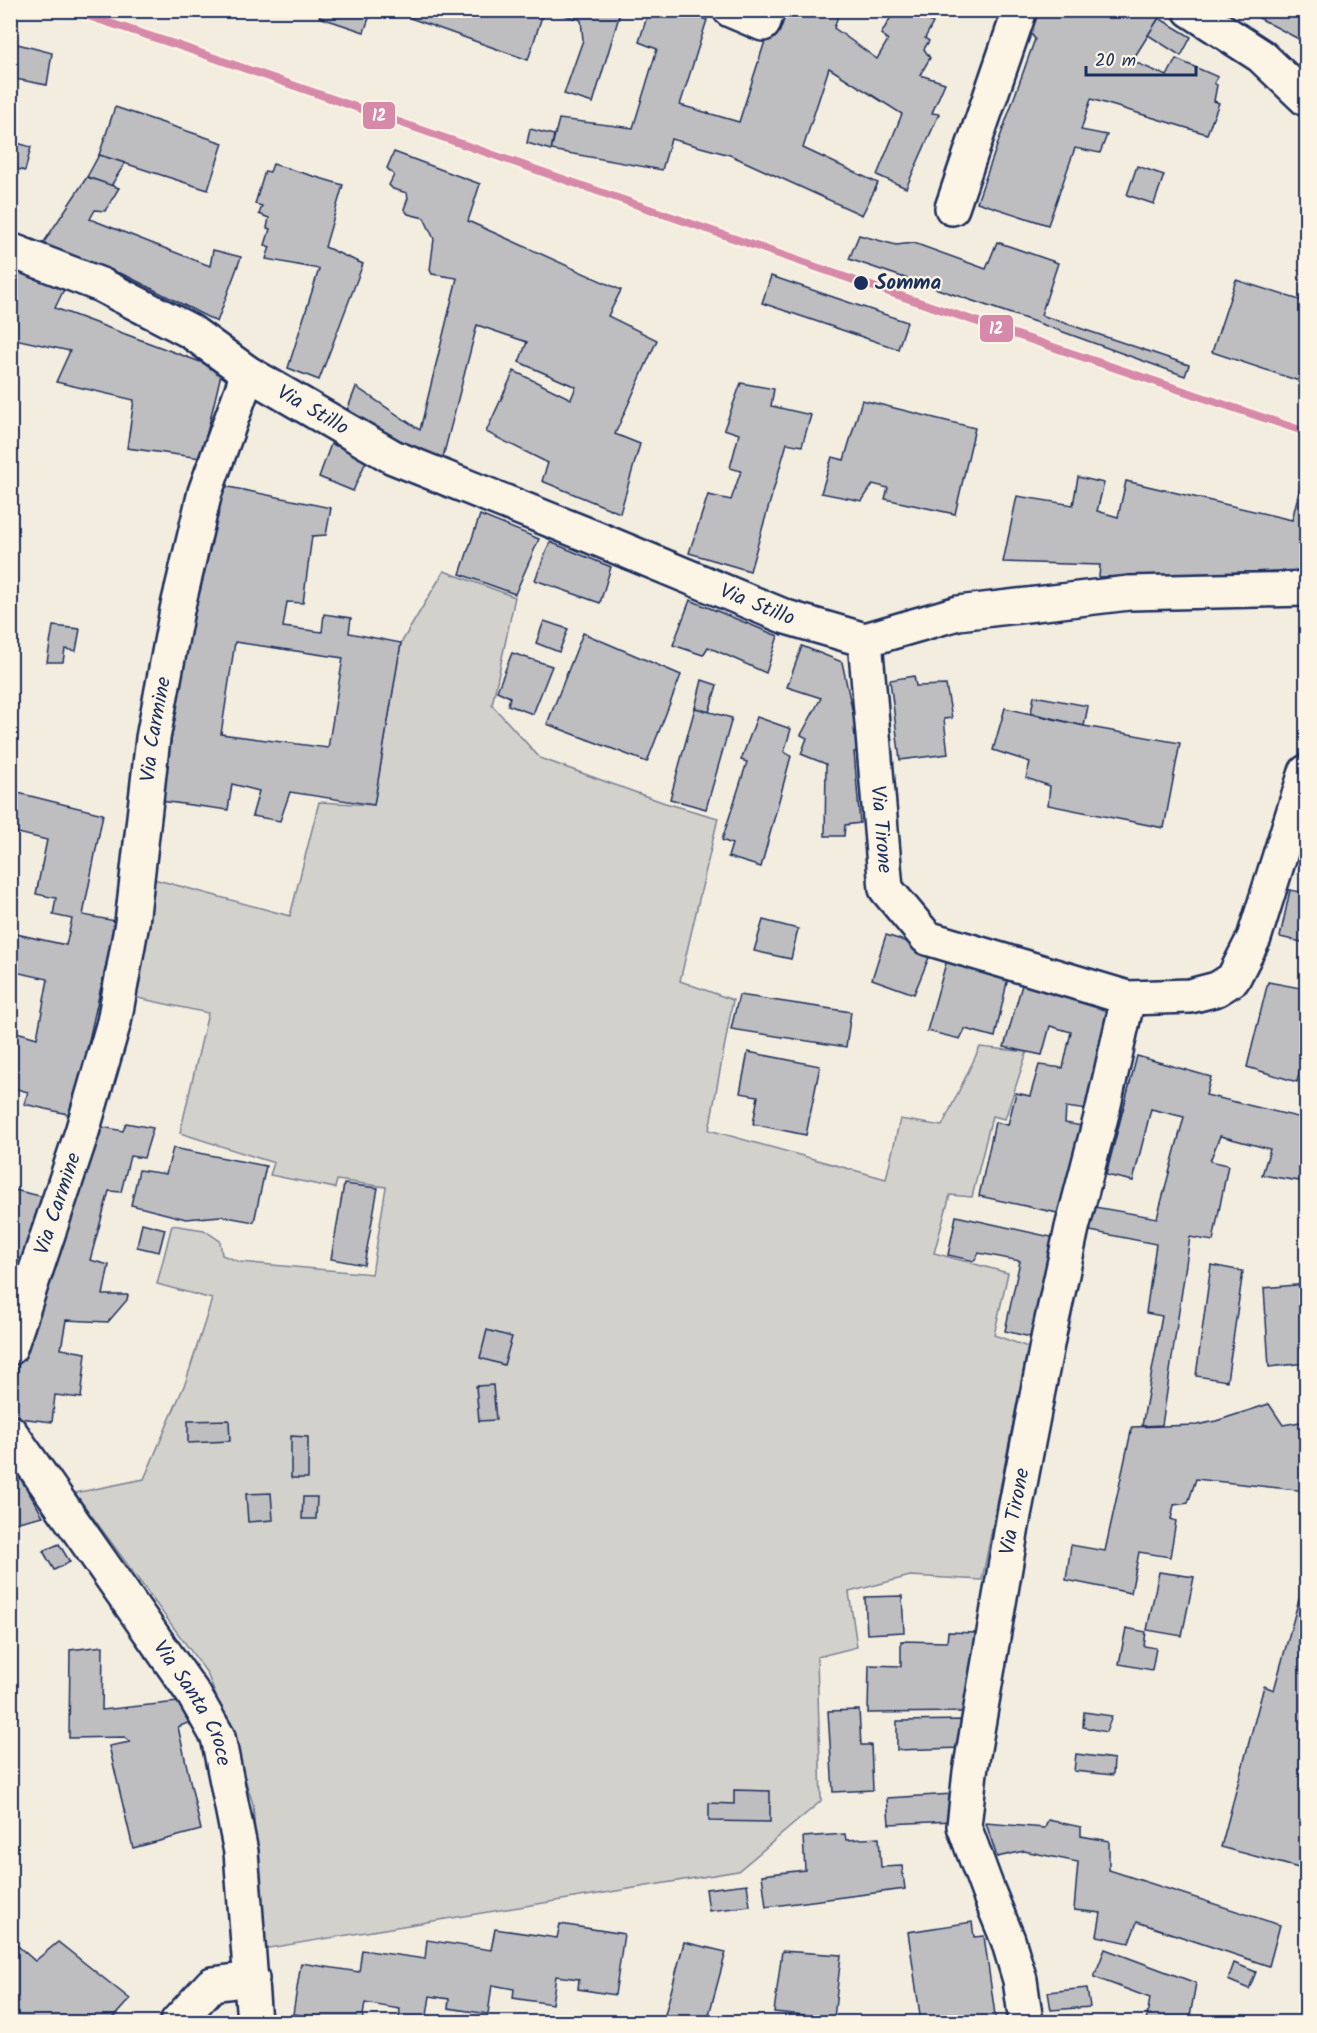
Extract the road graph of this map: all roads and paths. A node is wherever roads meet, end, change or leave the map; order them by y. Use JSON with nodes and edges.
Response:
{"nodes":[{"id":1,"x":730,"y":10,"type":"edge"},
{"id":2,"x":768,"y":10,"type":"edge"},
{"id":3,"x":1020,"y":10,"type":"edge"},
{"id":4,"x":1190,"y":10,"type":"edge"},
{"id":5,"x":1306,"y":99,"type":"edge"},
{"id":6,"x":952,"y":208,"type":"dead end"},
{"id":7,"x":10,"y":250,"type":"edge"},
{"id":8,"x":248,"y":373,"type":"junction"},
{"id":9,"x":1306,"y":589,"type":"edge"},
{"id":10,"x":865,"y":640,"type":"junction"},
{"id":11,"x":1306,"y":772,"type":"edge"},
{"id":12,"x":1128,"y":998,"type":"junction"},
{"id":13,"x":10,"y":1348,"type":"edge"},
{"id":14,"x":10,"y":1432,"type":"edge"},
{"id":15,"x":252,"y":1979,"type":"junction"},
{"id":16,"x":177,"y":2022,"type":"edge"},
{"id":17,"x":254,"y":2022,"type":"edge"},
{"id":18,"x":1026,"y":2022,"type":"edge"}],
"edges":[{"from":1,"to":2,"type":"street"},
{"from":3,"to":6,"type":"street"},
{"from":4,"to":5,"type":"street"},
{"from":7,"to":8,"type":"street"},
{"from":8,"to":10,"type":"street","name":"Via Stillo"},
{"from":8,"to":13,"type":"street","name":"Via Carmine"},
{"from":9,"to":10,"type":"street"},
{"from":10,"to":12,"type":"street","name":"Via Tirone"},
{"from":11,"to":12,"type":"street","name":"Via Tirone"},
{"from":12,"to":18,"type":"street","name":"Via Tirone"},
{"from":14,"to":15,"type":"street","name":"Via Santa Croce"},
{"from":15,"to":16,"type":"street"},
{"from":15,"to":17,"type":"street","name":"Via Santa Croce"}]}
